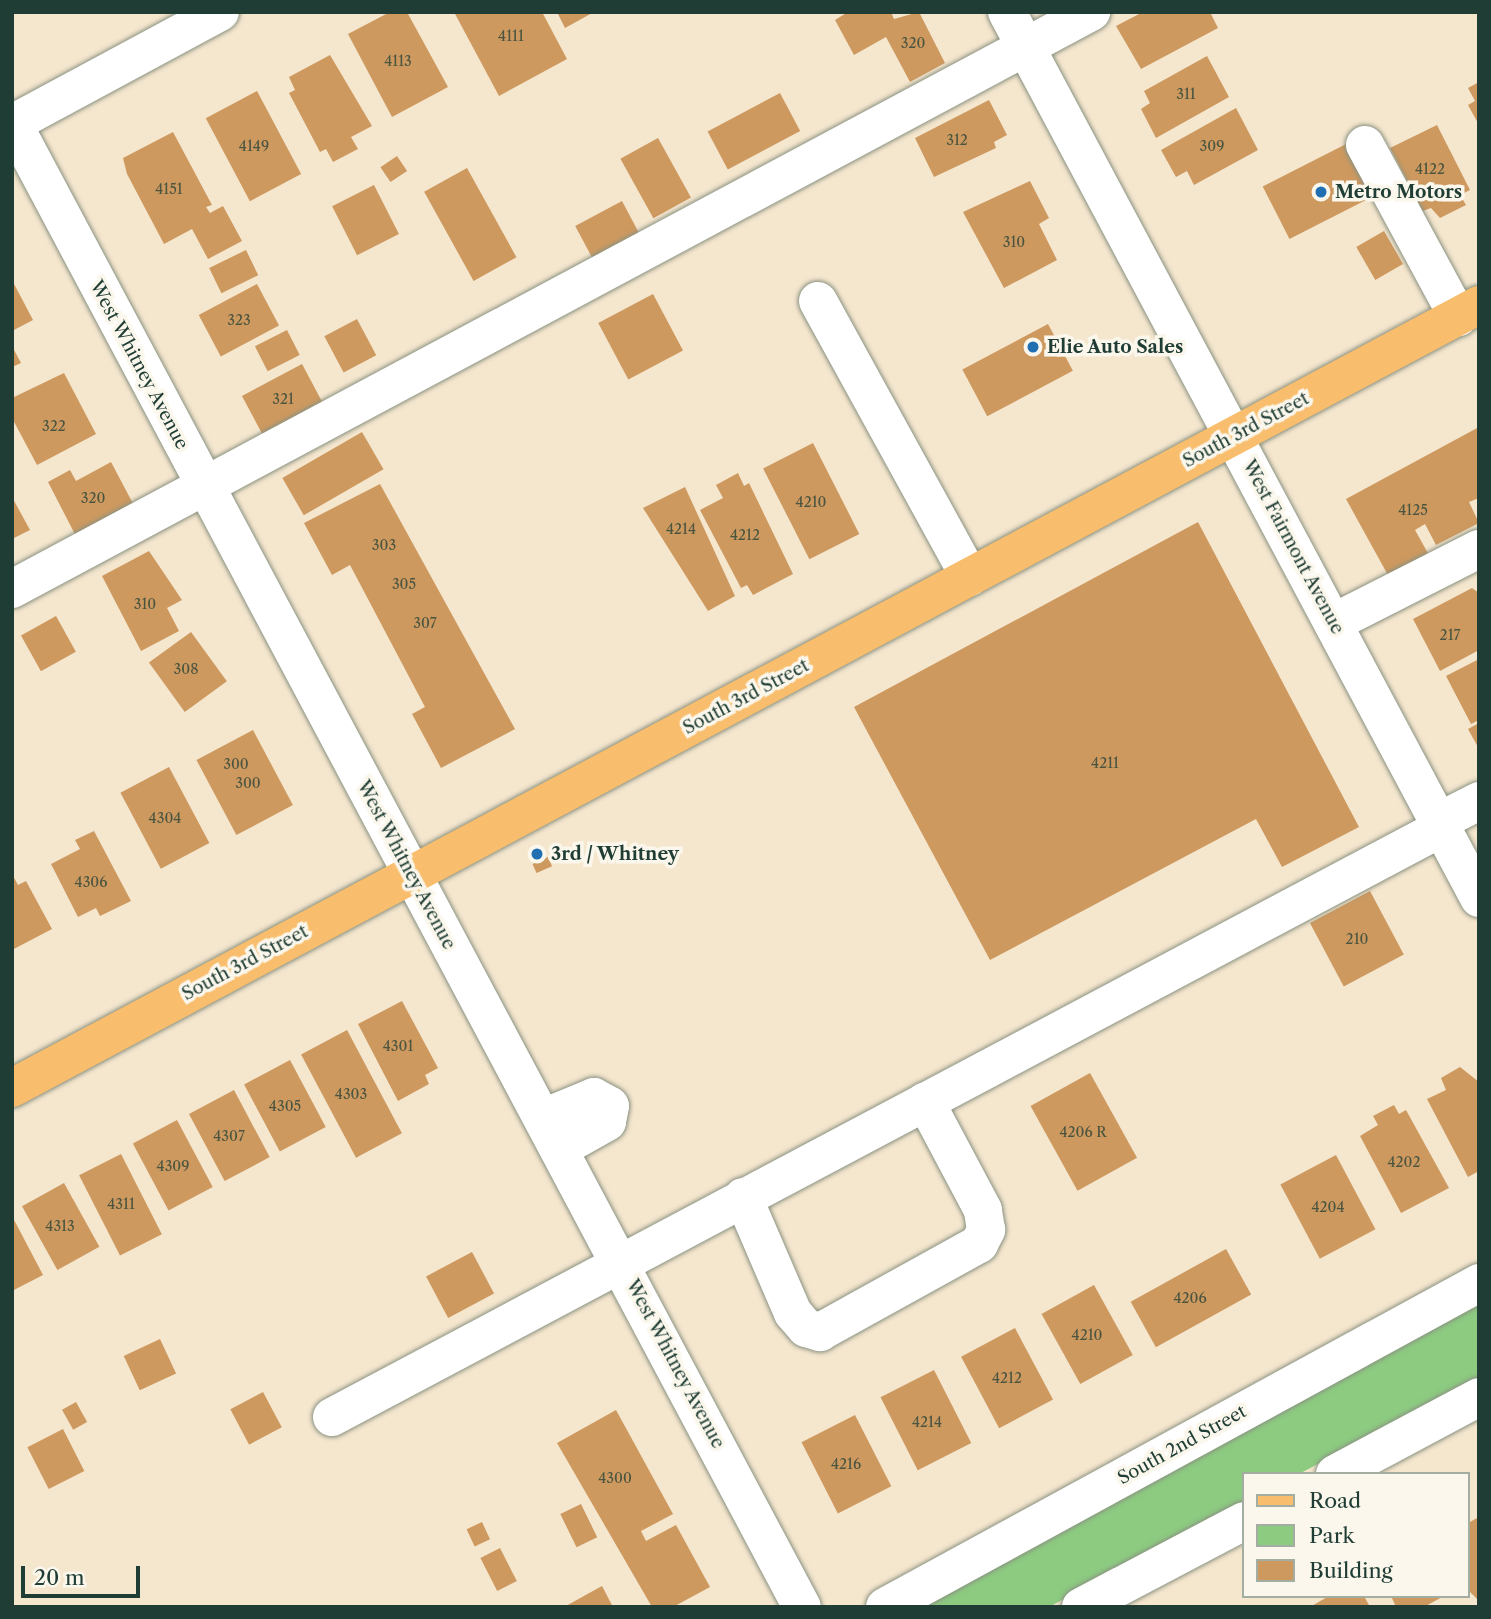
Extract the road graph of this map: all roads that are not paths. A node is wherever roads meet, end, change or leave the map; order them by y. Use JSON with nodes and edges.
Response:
{"nodes":[{"id":1,"x":220,"y":12,"type":"edge"},
{"id":2,"x":1007,"y":12,"type":"edge"},
{"id":3,"x":1091,"y":12,"type":"edge"},
{"id":4,"x":1026,"y":47,"type":"junction"},
{"id":5,"x":13,"y":124,"type":"edge"},
{"id":6,"x":1365,"y":145,"type":"dead end"},
{"id":7,"x":817,"y":301,"type":"dead end"},
{"id":8,"x":1468,"y":311,"type":"edge"},
{"id":9,"x":1234,"y":436,"type":"junction"},
{"id":10,"x":204,"y":486,"type":"junction"},
{"id":11,"x":1479,"y":549,"type":"edge"},
{"id":12,"x":970,"y":577,"type":"junction"},
{"id":13,"x":12,"y":589,"type":"edge"},
{"id":14,"x":1334,"y":623,"type":"junction"},
{"id":15,"x":1479,"y":801,"type":"edge"},
{"id":16,"x":1439,"y":825,"type":"junction"},
{"id":17,"x":411,"y":873,"type":"junction"},
{"id":18,"x":1479,"y":898,"type":"edge"},
{"id":19,"x":12,"y":1088,"type":"edge"},
{"id":20,"x":925,"y":1101,"type":"junction"},
{"id":21,"x":743,"y":1197,"type":"junction"},
{"id":22,"x":620,"y":1262,"type":"junction"},
{"id":23,"x":1479,"y":1283,"type":"edge"},
{"id":24,"x":1479,"y":1397,"type":"edge"},
{"id":25,"x":332,"y":1417,"type":"dead end"},
{"id":26,"x":1339,"y":1472,"type":"edge"},
{"id":27,"x":1242,"y":1522,"type":"edge"},
{"id":28,"x":802,"y":1607,"type":"edge"},
{"id":29,"x":886,"y":1607,"type":"edge"},
{"id":30,"x":1081,"y":1607,"type":"edge"}],
"edges":[{"from":1,"to":5,"type":"street"},
{"from":2,"to":4,"type":"street","name":"West Fairmont Avenue"},
{"from":3,"to":4,"type":"street"},
{"from":4,"to":9,"type":"street","name":"West Fairmont Avenue"},
{"from":4,"to":10,"type":"street"},
{"from":5,"to":10,"type":"street","name":"West Whitney Avenue"},
{"from":6,"to":8,"type":"street"},
{"from":7,"to":12,"type":"street"},
{"from":8,"to":9,"type":"main road","name":"South 3rd Street"},
{"from":9,"to":12,"type":"main road","name":"South 3rd Street"},
{"from":9,"to":14,"type":"street","name":"West Fairmont Avenue"},
{"from":10,"to":13,"type":"street"},
{"from":10,"to":17,"type":"street","name":"West Whitney Avenue"},
{"from":11,"to":14,"type":"street"},
{"from":12,"to":17,"type":"main road","name":"South 3rd Street"},
{"from":14,"to":16,"type":"street","name":"West Fairmont Avenue"},
{"from":15,"to":16,"type":"street"},
{"from":16,"to":18,"type":"street","name":"West Fairmont Avenue"},
{"from":16,"to":20,"type":"street"},
{"from":17,"to":19,"type":"main road","name":"South 3rd Street"},
{"from":17,"to":22,"type":"street","name":"West Whitney Avenue"},
{"from":20,"to":21,"type":"street"},
{"from":20,"to":21,"type":"street"},
{"from":21,"to":22,"type":"street"},
{"from":22,"to":25,"type":"street"},
{"from":22,"to":28,"type":"street","name":"West Whitney Avenue"},
{"from":23,"to":29,"type":"street","name":"South 2nd Street"},
{"from":24,"to":26,"type":"street"},
{"from":27,"to":30,"type":"street"}]}
